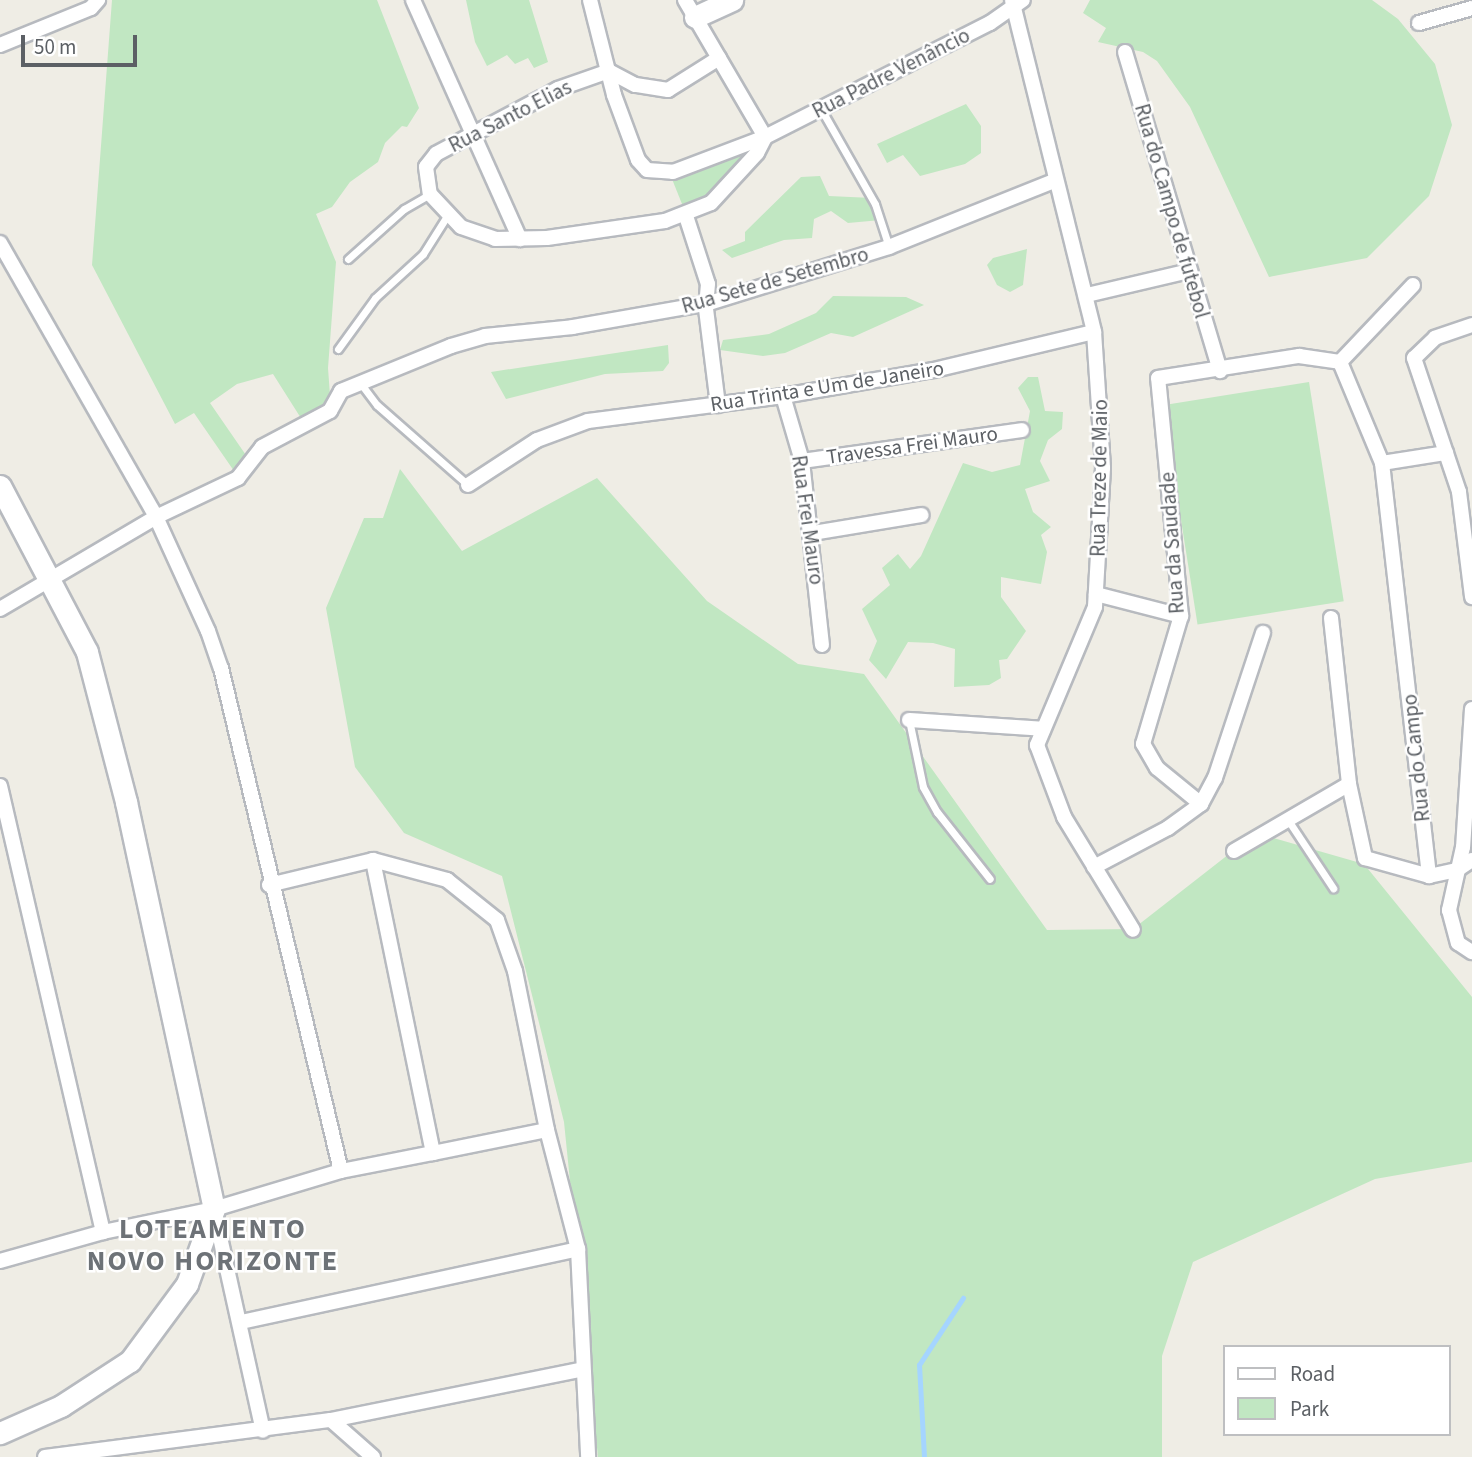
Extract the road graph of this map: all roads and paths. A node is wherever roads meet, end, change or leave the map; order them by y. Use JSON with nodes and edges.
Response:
{"nodes":[{"id":1,"x":98,"y":0,"type":"edge"},
{"id":2,"x":413,"y":0,"type":"edge"},
{"id":3,"x":732,"y":0,"type":"edge"},
{"id":4,"x":592,"y":1,"type":"edge"},
{"id":5,"x":1017,"y":2,"type":"edge"},
{"id":6,"x":1472,"y":8,"type":"edge"},
{"id":7,"x":690,"y":9,"type":"edge"},
{"id":8,"x":1419,"y":23,"type":"dead end"},
{"id":9,"x":0,"y":45,"type":"edge"},
{"id":10,"x":1125,"y":52,"type":"dead end"},
{"id":11,"x":719,"y":58,"type":"junction"},
{"id":12,"x":609,"y":71,"type":"junction"},
{"id":13,"x":821,"y":109,"type":"junction"},
{"id":14,"x":470,"y":133,"type":"junction"},
{"id":15,"x":765,"y":137,"type":"junction"},
{"id":16,"x":1054,"y":181,"type":"junction"},
{"id":17,"x":430,"y":194,"type":"junction"},
{"id":18,"x":447,"y":216,"type":"junction"},
{"id":19,"x":686,"y":216,"type":"junction"},
{"id":20,"x":520,"y":239,"type":"junction"},
{"id":21,"x":0,"y":243,"type":"edge"},
{"id":22,"x":889,"y":247,"type":"junction"},
{"id":23,"x":348,"y":259,"type":"dead end"},
{"id":24,"x":1189,"y":271,"type":"junction"},
{"id":25,"x":1413,"y":285,"type":"dead end"},
{"id":26,"x":1087,"y":295,"type":"junction"},
{"id":27,"x":709,"y":303,"type":"junction"},
{"id":28,"x":1472,"y":325,"type":"edge"},
{"id":29,"x":1094,"y":332,"type":"junction"},
{"id":30,"x":338,"y":349,"type":"dead end"},
{"id":31,"x":1340,"y":362,"type":"junction"},
{"id":32,"x":1220,"y":371,"type":"junction"},
{"id":33,"x":361,"y":384,"type":"junction"},
{"id":34,"x":783,"y":396,"type":"junction"},
{"id":35,"x":718,"y":405,"type":"junction"},
{"id":36,"x":1022,"y":430,"type":"dead end"},
{"id":37,"x":1446,"y":453,"type":"junction"},
{"id":38,"x":802,"y":461,"type":"junction"},
{"id":39,"x":1381,"y":463,"type":"junction"},
{"id":40,"x":468,"y":485,"type":"joint"},
{"id":41,"x":0,"y":486,"type":"edge"},
{"id":42,"x":1466,"y":491,"type":"edge"},
{"id":43,"x":922,"y":515,"type":"dead end"},
{"id":44,"x":156,"y":517,"type":"junction"},
{"id":45,"x":813,"y":533,"type":"junction"},
{"id":46,"x":51,"y":580,"type":"junction"},
{"id":47,"x":1096,"y":594,"type":"junction"},
{"id":48,"x":1472,"y":597,"type":"edge"},
{"id":49,"x":0,"y":609,"type":"edge"},
{"id":50,"x":1181,"y":616,"type":"junction"},
{"id":51,"x":1331,"y":618,"type":"dead end"},
{"id":52,"x":1263,"y":633,"type":"dead end"},
{"id":53,"x":822,"y":645,"type":"dead end"},
{"id":54,"x":1472,"y":709,"type":"edge"},
{"id":55,"x":909,"y":720,"type":"joint"},
{"id":56,"x":1043,"y":729,"type":"junction"},
{"id":57,"x":1349,"y":784,"type":"junction"},
{"id":58,"x":0,"y":786,"type":"edge"},
{"id":59,"x":1202,"y":804,"type":"junction"},
{"id":60,"x":1287,"y":819,"type":"junction"},
{"id":61,"x":1234,"y":851,"type":"dead end"},
{"id":62,"x":373,"y":860,"type":"junction"},
{"id":63,"x":1472,"y":860,"type":"edge"},
{"id":64,"x":1094,"y":867,"type":"junction"},
{"id":65,"x":1457,"y":870,"type":"junction"},
{"id":66,"x":1429,"y":876,"type":"junction"},
{"id":67,"x":990,"y":879,"type":"dead end"},
{"id":68,"x":269,"y":885,"type":"junction"},
{"id":69,"x":1333,"y":888,"type":"dead end"},
{"id":70,"x":1133,"y":929,"type":"dead end"},
{"id":71,"x":1472,"y":952,"type":"edge"},
{"id":72,"x":547,"y":1130,"type":"junction"},
{"id":73,"x":433,"y":1153,"type":"junction"},
{"id":74,"x":341,"y":1171,"type":"junction"},
{"id":75,"x":214,"y":1209,"type":"junction"},
{"id":76,"x":103,"y":1233,"type":"junction"},
{"id":77,"x":578,"y":1249,"type":"junction"},
{"id":78,"x":0,"y":1261,"type":"edge"},
{"id":79,"x":241,"y":1322,"type":"junction"},
{"id":80,"x":583,"y":1369,"type":"junction"},
{"id":81,"x":331,"y":1420,"type":"junction"},
{"id":82,"x":263,"y":1431,"type":"junction"},
{"id":83,"x":0,"y":1433,"type":"edge"},
{"id":84,"x":45,"y":1457,"type":"edge"},
{"id":85,"x":373,"y":1457,"type":"edge"},
{"id":86,"x":588,"y":1457,"type":"edge"}],
"edges":[{"from":1,"to":9,"type":"street"},
{"from":2,"to":14,"type":"street"},
{"from":3,"to":7,"type":"street"},
{"from":4,"to":12,"type":"street"},
{"from":5,"to":13,"type":"street","name":"Rua Padre Venâncio"},
{"from":5,"to":16,"type":"street","name":"Rua Treze de Maio"},
{"from":6,"to":8,"type":"street"},
{"from":7,"to":11,"type":"street"},
{"from":10,"to":24,"type":"street","name":"Rua do Campo de futebol"},
{"from":11,"to":12,"type":"street"},
{"from":11,"to":15,"type":"street"},
{"from":12,"to":14,"type":"street","name":"Rua Santo Elias"},
{"from":12,"to":15,"type":"street","name":"Rua Padre Venâncio"},
{"from":13,"to":15,"type":"street","name":"Rua Padre Venâncio"},
{"from":13,"to":22,"type":"lane"},
{"from":14,"to":17,"type":"street","name":"Rua Santo Elias"},
{"from":14,"to":20,"type":"street"},
{"from":15,"to":19,"type":"street","name":"Rua Padre Venâncio"},
{"from":16,"to":22,"type":"street","name":"Rua Sete de Setembro"},
{"from":16,"to":26,"type":"street","name":"Rua Treze de Maio"},
{"from":17,"to":18,"type":"street"},
{"from":17,"to":23,"type":"lane"},
{"from":18,"to":20,"type":"street"},
{"from":18,"to":30,"type":"lane"},
{"from":19,"to":20,"type":"street","name":"Rua Padre Venâncio"},
{"from":19,"to":27,"type":"street"},
{"from":21,"to":44,"type":"street"},
{"from":22,"to":27,"type":"street","name":"Rua Sete de Setembro"},
{"from":24,"to":26,"type":"street"},
{"from":24,"to":32,"type":"street","name":"Rua do Campo de futebol"},
{"from":25,"to":31,"type":"street"},
{"from":26,"to":29,"type":"street","name":"Rua Treze de Maio"},
{"from":27,"to":33,"type":"street","name":"Rua Sete de Setembro"},
{"from":27,"to":35,"type":"street"},
{"from":28,"to":37,"type":"street"},
{"from":29,"to":34,"type":"street","name":"Rua Trinta e Um de Janeiro"},
{"from":29,"to":47,"type":"street","name":"Rua Treze de Maio"},
{"from":31,"to":32,"type":"street"},
{"from":31,"to":39,"type":"street","name":"Rua do Campo"},
{"from":32,"to":50,"type":"street","name":"Rua da Saudade"},
{"from":33,"to":40,"type":"lane"},
{"from":33,"to":44,"type":"street","name":"Rua Sete de Setembro"},
{"from":34,"to":35,"type":"street","name":"Rua Trinta e Um de Janeiro"},
{"from":34,"to":38,"type":"street","name":"Rua Frei Mauro"},
{"from":35,"to":40,"type":"street","name":"Rua Trinta e Um de Janeiro"},
{"from":36,"to":38,"type":"street","name":"Travessa Frei Mauro"},
{"from":37,"to":39,"type":"street"},
{"from":37,"to":42,"type":"street"},
{"from":38,"to":45,"type":"street","name":"Rua Frei Mauro"},
{"from":39,"to":66,"type":"street","name":"Rua do Campo"},
{"from":41,"to":46,"type":"street"},
{"from":42,"to":48,"type":"street"},
{"from":43,"to":45,"type":"street"},
{"from":44,"to":46,"type":"street","name":"Rua Sete de Setembro"},
{"from":44,"to":68,"type":"street"},
{"from":45,"to":53,"type":"street","name":"Rua Frei Mauro"},
{"from":46,"to":49,"type":"street","name":"Rua Sete de Setembro"},
{"from":46,"to":75,"type":"street"},
{"from":47,"to":50,"type":"street"},
{"from":47,"to":56,"type":"street","name":"Rua Treze de Maio"},
{"from":50,"to":59,"type":"street","name":"Rua da Saudade"},
{"from":51,"to":57,"type":"street"},
{"from":52,"to":59,"type":"street"},
{"from":54,"to":65,"type":"street"},
{"from":55,"to":56,"type":"street"},
{"from":55,"to":67,"type":"lane"},
{"from":56,"to":64,"type":"street","name":"Rua Treze de Maio"},
{"from":57,"to":60,"type":"street"},
{"from":57,"to":66,"type":"street"},
{"from":58,"to":76,"type":"street"},
{"from":59,"to":64,"type":"street"},
{"from":60,"to":61,"type":"street"},
{"from":60,"to":69,"type":"lane"},
{"from":62,"to":68,"type":"street"},
{"from":62,"to":72,"type":"street"},
{"from":62,"to":73,"type":"street"},
{"from":63,"to":65,"type":"street"},
{"from":64,"to":70,"type":"street","name":"Rua Treze de Maio"},
{"from":65,"to":66,"type":"street"},
{"from":65,"to":71,"type":"street"},
{"from":68,"to":74,"type":"street"},
{"from":72,"to":73,"type":"street"},
{"from":72,"to":77,"type":"street"},
{"from":73,"to":74,"type":"street"},
{"from":74,"to":75,"type":"street"},
{"from":75,"to":76,"type":"street"},
{"from":75,"to":79,"type":"street"},
{"from":75,"to":83,"type":"street"},
{"from":76,"to":78,"type":"street"},
{"from":77,"to":79,"type":"street"},
{"from":77,"to":80,"type":"street"},
{"from":79,"to":82,"type":"street"},
{"from":80,"to":81,"type":"street"},
{"from":80,"to":86,"type":"street"},
{"from":81,"to":82,"type":"street"},
{"from":81,"to":85,"type":"street"},
{"from":82,"to":84,"type":"street"}]}
